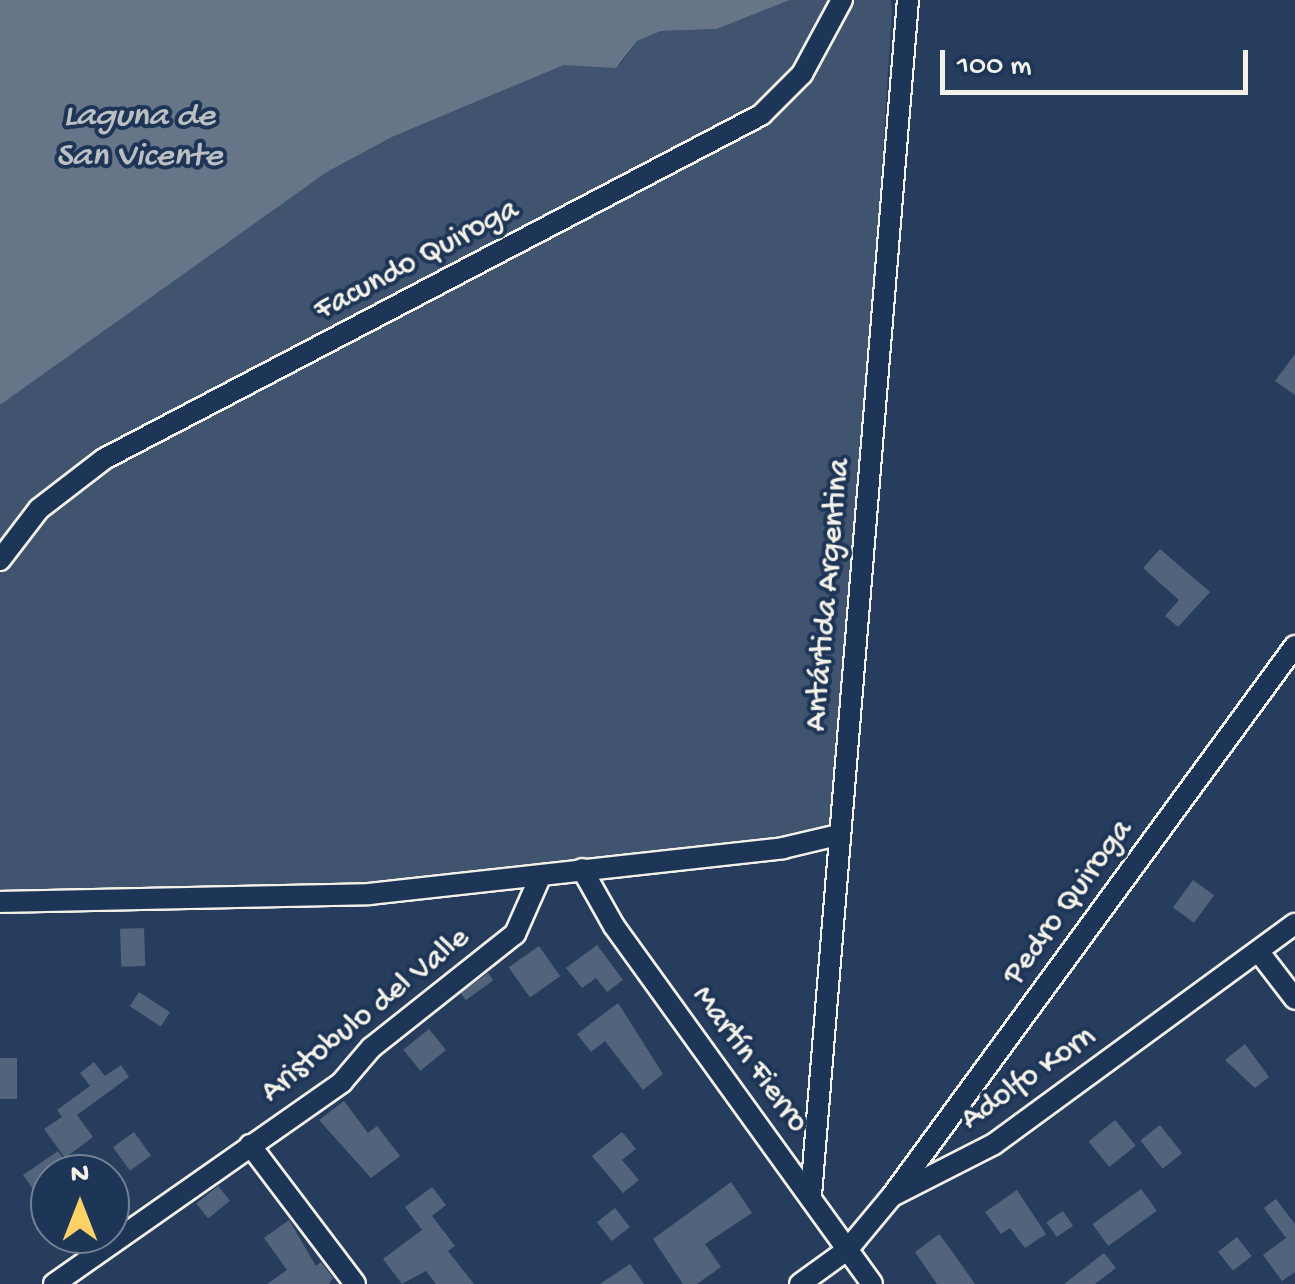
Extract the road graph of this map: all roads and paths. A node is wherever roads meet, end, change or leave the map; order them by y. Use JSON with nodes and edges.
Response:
{"nodes":[{"id":1,"x":842,"y":0,"type":"edge"},
{"id":2,"x":908,"y":0,"type":"edge"},
{"id":3,"x":0,"y":560,"type":"edge"},
{"id":4,"x":1295,"y":646,"type":"edge"},
{"id":5,"x":838,"y":835,"type":"junction"},
{"id":6,"x":582,"y":869,"type":"junction"},
{"id":7,"x":541,"y":875,"type":"junction"},
{"id":8,"x":0,"y":902,"type":"edge"},
{"id":9,"x":1295,"y":924,"type":"edge"},
{"id":10,"x":1259,"y":952,"type":"junction"},
{"id":11,"x":1295,"y":999,"type":"edge"},
{"id":12,"x":250,"y":1145,"type":"junction"},
{"id":13,"x":811,"y":1195,"type":"junction"},
{"id":14,"x":892,"y":1196,"type":"junction"},
{"id":15,"x":847,"y":1250,"type":"junction"},
{"id":16,"x":54,"y":1284,"type":"edge"},
{"id":17,"x":355,"y":1284,"type":"edge"},
{"id":18,"x":800,"y":1284,"type":"edge"},
{"id":19,"x":872,"y":1284,"type":"edge"}],
"edges":[{"from":1,"to":3,"type":"street","name":"Facundo Quiroga"},
{"from":2,"to":5,"type":"street","name":"Antártida Argentina"},
{"from":4,"to":14,"type":"street","name":"Pedro Quiroga"},
{"from":5,"to":6,"type":"street"},
{"from":5,"to":13,"type":"street","name":"Antártida Argentina"},
{"from":6,"to":7,"type":"street"},
{"from":6,"to":13,"type":"street","name":"Martín Fierro"},
{"from":7,"to":8,"type":"street"},
{"from":7,"to":12,"type":"street","name":"Aristobulo del Valle"},
{"from":9,"to":10,"type":"street","name":"Adolfo Korn"},
{"from":10,"to":11,"type":"street"},
{"from":10,"to":14,"type":"street","name":"Adolfo Korn"},
{"from":12,"to":16,"type":"street","name":"Aristobulo del Valle"},
{"from":12,"to":17,"type":"street"},
{"from":13,"to":15,"type":"street","name":"Martín Fierro"},
{"from":14,"to":15,"type":"street","name":"Adolfo Korn"},
{"from":15,"to":18,"type":"street","name":"Adolfo Korn"},
{"from":15,"to":19,"type":"street","name":"Martín Fierro"}]}
